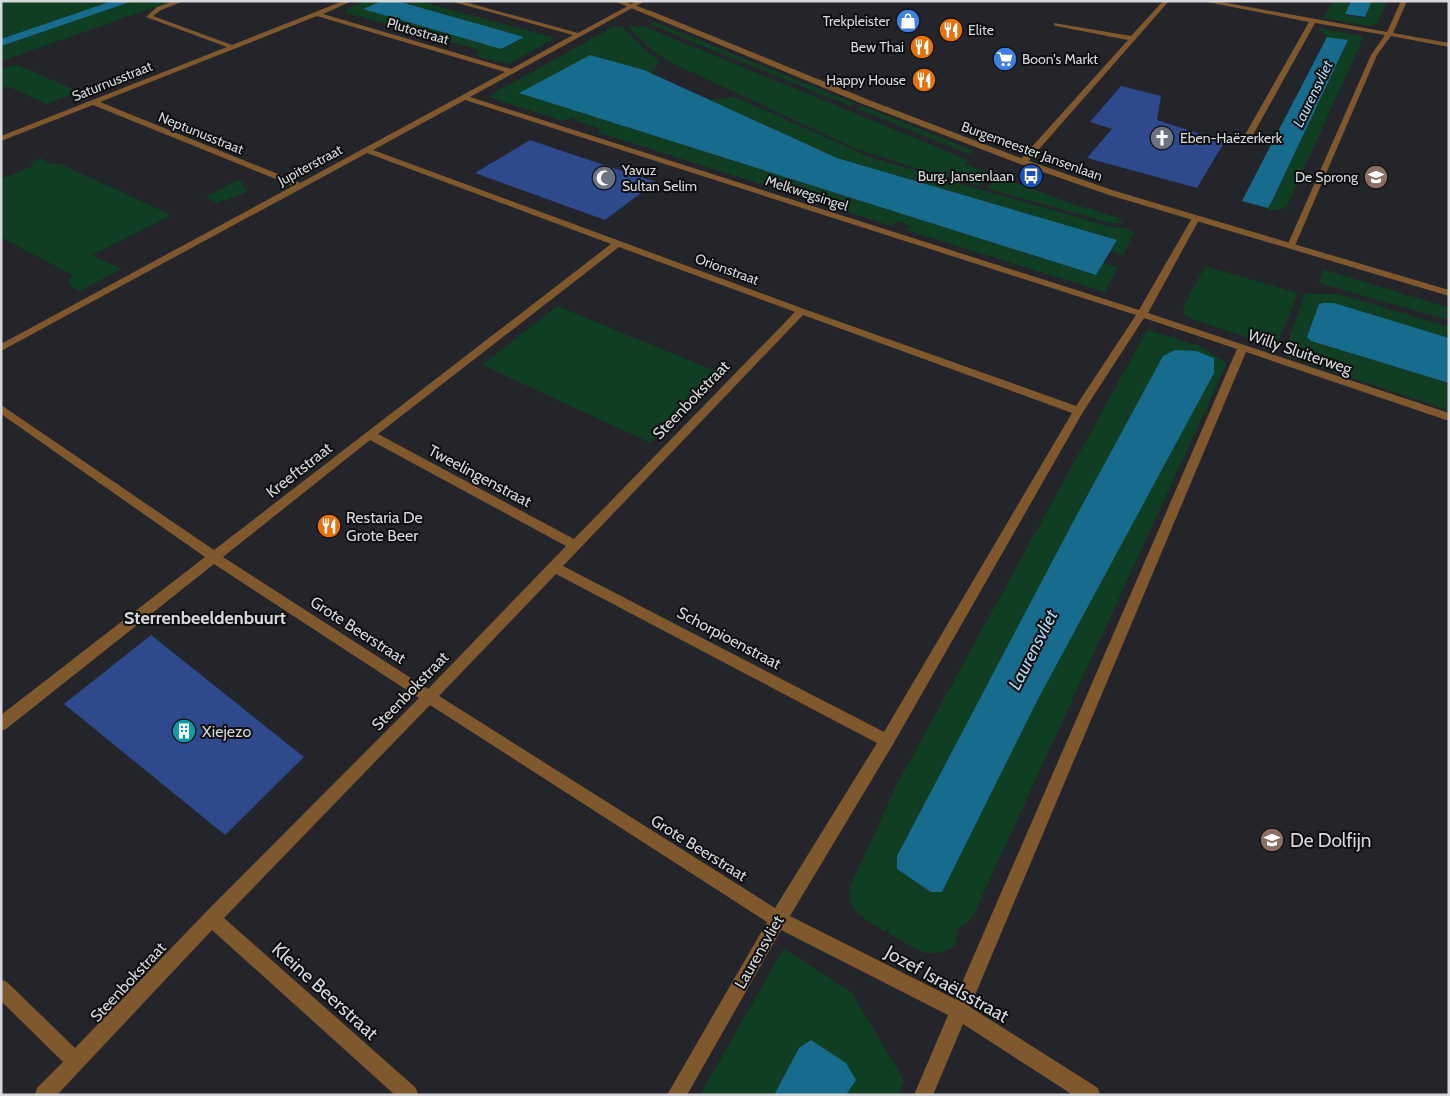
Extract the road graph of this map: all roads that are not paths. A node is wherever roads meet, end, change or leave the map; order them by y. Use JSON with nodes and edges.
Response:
{"nodes":[{"id":1,"x":181,"y":1,"type":"edge"},
{"id":2,"x":349,"y":1,"type":"edge"},
{"id":3,"x":453,"y":1,"type":"edge"},
{"id":4,"x":617,"y":1,"type":"edge"},
{"id":5,"x":642,"y":1,"type":"edge"},
{"id":6,"x":1166,"y":1,"type":"edge"},
{"id":7,"x":1205,"y":1,"type":"edge"},
{"id":8,"x":1404,"y":1,"type":"edge"},
{"id":9,"x":632,"y":6,"type":"junction"},
{"id":10,"x":317,"y":14,"type":"junction"},
{"id":11,"x":1313,"y":21,"type":"junction"},
{"id":12,"x":1056,"y":24,"type":"dead end"},
{"id":13,"x":1388,"y":34,"type":"junction"},
{"id":14,"x":579,"y":35,"type":"junction"},
{"id":15,"x":1134,"y":39,"type":"junction"},
{"id":16,"x":1449,"y":45,"type":"edge"},
{"id":17,"x":232,"y":47,"type":"junction"},
{"id":18,"x":512,"y":72,"type":"junction"},
{"id":19,"x":464,"y":98,"type":"junction"},
{"id":20,"x":92,"y":102,"type":"junction"},
{"id":21,"x":1,"y":139,"type":"edge"},
{"id":22,"x":1245,"y":142,"type":"dead end"},
{"id":23,"x":366,"y":150,"type":"junction"},
{"id":24,"x":1022,"y":162,"type":"junction"},
{"id":25,"x":300,"y":186,"type":"junction"},
{"id":26,"x":1196,"y":218,"type":"junction"},
{"id":27,"x":618,"y":243,"type":"junction"},
{"id":28,"x":1291,"y":246,"type":"junction"},
{"id":29,"x":1449,"y":293,"type":"edge"},
{"id":30,"x":801,"y":311,"type":"junction"},
{"id":31,"x":1142,"y":314,"type":"junction"},
{"id":32,"x":1,"y":348,"type":"edge"},
{"id":33,"x":1243,"y":348,"type":"junction"},
{"id":34,"x":1,"y":409,"type":"edge"},
{"id":35,"x":1078,"y":411,"type":"junction"},
{"id":36,"x":1449,"y":417,"type":"edge"},
{"id":37,"x":370,"y":435,"type":"junction"},
{"id":38,"x":575,"y":546,"type":"junction"},
{"id":39,"x":214,"y":557,"type":"junction"},
{"id":40,"x":554,"y":567,"type":"junction"},
{"id":41,"x":429,"y":697,"type":"junction"},
{"id":42,"x":1,"y":724,"type":"edge"},
{"id":43,"x":888,"y":741,"type":"junction"},
{"id":44,"x":212,"y":918,"type":"junction"},
{"id":45,"x":778,"y":919,"type":"junction"},
{"id":46,"x":1,"y":988,"type":"edge"},
{"id":47,"x":959,"y":1011,"type":"junction"},
{"id":48,"x":76,"y":1062,"type":"junction"},
{"id":49,"x":44,"y":1095,"type":"edge"},
{"id":50,"x":409,"y":1095,"type":"edge"},
{"id":51,"x":676,"y":1095,"type":"edge"},
{"id":52,"x":923,"y":1095,"type":"edge"},
{"id":53,"x":1091,"y":1095,"type":"edge"}],
"edges":[{"from":1,"to":17,"type":"street"},
{"from":2,"to":10,"type":"street","name":"Saturnusstraat"},
{"from":3,"to":14,"type":"street"},
{"from":4,"to":9,"type":"street","name":"Burgemeester Jansenlaan"},
{"from":5,"to":9,"type":"street","name":"Jupiterstraat"},
{"from":6,"to":15,"type":"street"},
{"from":7,"to":11,"type":"street"},
{"from":8,"to":13,"type":"street"},
{"from":9,"to":14,"type":"street","name":"Jupiterstraat"},
{"from":9,"to":24,"type":"street","name":"Burgemeester Jansenlaan"},
{"from":10,"to":17,"type":"street","name":"Saturnusstraat"},
{"from":10,"to":18,"type":"street","name":"Plutostraat"},
{"from":11,"to":13,"type":"street"},
{"from":11,"to":22,"type":"street"},
{"from":12,"to":15,"type":"street"},
{"from":13,"to":16,"type":"street"},
{"from":13,"to":28,"type":"street"},
{"from":14,"to":18,"type":"street","name":"Jupiterstraat"},
{"from":15,"to":24,"type":"street"},
{"from":17,"to":20,"type":"street","name":"Saturnusstraat"},
{"from":18,"to":19,"type":"street","name":"Jupiterstraat"},
{"from":19,"to":23,"type":"street","name":"Jupiterstraat"},
{"from":19,"to":31,"type":"street","name":"Melkwegsingel"},
{"from":20,"to":21,"type":"street","name":"Saturnusstraat"},
{"from":20,"to":25,"type":"street","name":"Neptunusstraat"},
{"from":23,"to":25,"type":"street","name":"Jupiterstraat"},
{"from":23,"to":27,"type":"street","name":"Orionstraat"},
{"from":24,"to":26,"type":"street","name":"Burgemeester Jansenlaan"},
{"from":25,"to":32,"type":"street","name":"Jupiterstraat"},
{"from":26,"to":28,"type":"street","name":"Burgemeester Jansenlaan"},
{"from":26,"to":31,"type":"street","name":"Laurensvliet"},
{"from":27,"to":30,"type":"street","name":"Orionstraat"},
{"from":27,"to":37,"type":"street","name":"Kreeftstraat"},
{"from":28,"to":29,"type":"street","name":"Burgemeester Jansenlaan"},
{"from":30,"to":35,"type":"street","name":"Orionstraat"},
{"from":30,"to":38,"type":"street","name":"Steenbokstraat"},
{"from":31,"to":33,"type":"street","name":"Willy Sluiterweg"},
{"from":31,"to":35,"type":"street","name":"Laurensvliet"},
{"from":33,"to":36,"type":"street","name":"Willy Sluiterweg"},
{"from":33,"to":47,"type":"street"},
{"from":34,"to":39,"type":"street","name":"Grote Beerstraat"},
{"from":35,"to":43,"type":"street","name":"Laurensvliet"},
{"from":37,"to":38,"type":"street","name":"Tweelingenstraat"},
{"from":37,"to":39,"type":"street","name":"Kreeftstraat"},
{"from":38,"to":40,"type":"street","name":"Steenbokstraat"},
{"from":39,"to":41,"type":"street","name":"Grote Beerstraat"},
{"from":39,"to":42,"type":"street","name":"Kreeftstraat"},
{"from":40,"to":41,"type":"street","name":"Steenbokstraat"},
{"from":40,"to":43,"type":"street","name":"Schorpioenstraat"},
{"from":41,"to":44,"type":"street","name":"Steenbokstraat"},
{"from":41,"to":45,"type":"street","name":"Grote Beerstraat"},
{"from":43,"to":45,"type":"street","name":"Laurensvliet"},
{"from":44,"to":48,"type":"street","name":"Steenbokstraat"},
{"from":44,"to":50,"type":"street","name":"Kleine Beerstraat"},
{"from":45,"to":47,"type":"street","name":"Jozef Israëlsstraat"},
{"from":45,"to":51,"type":"street","name":"Laurensvliet"},
{"from":46,"to":48,"type":"street"},
{"from":47,"to":52,"type":"street"},
{"from":47,"to":53,"type":"street","name":"Jozef Israëlsstraat"},
{"from":48,"to":49,"type":"street","name":"Steenbokstraat"}]}
